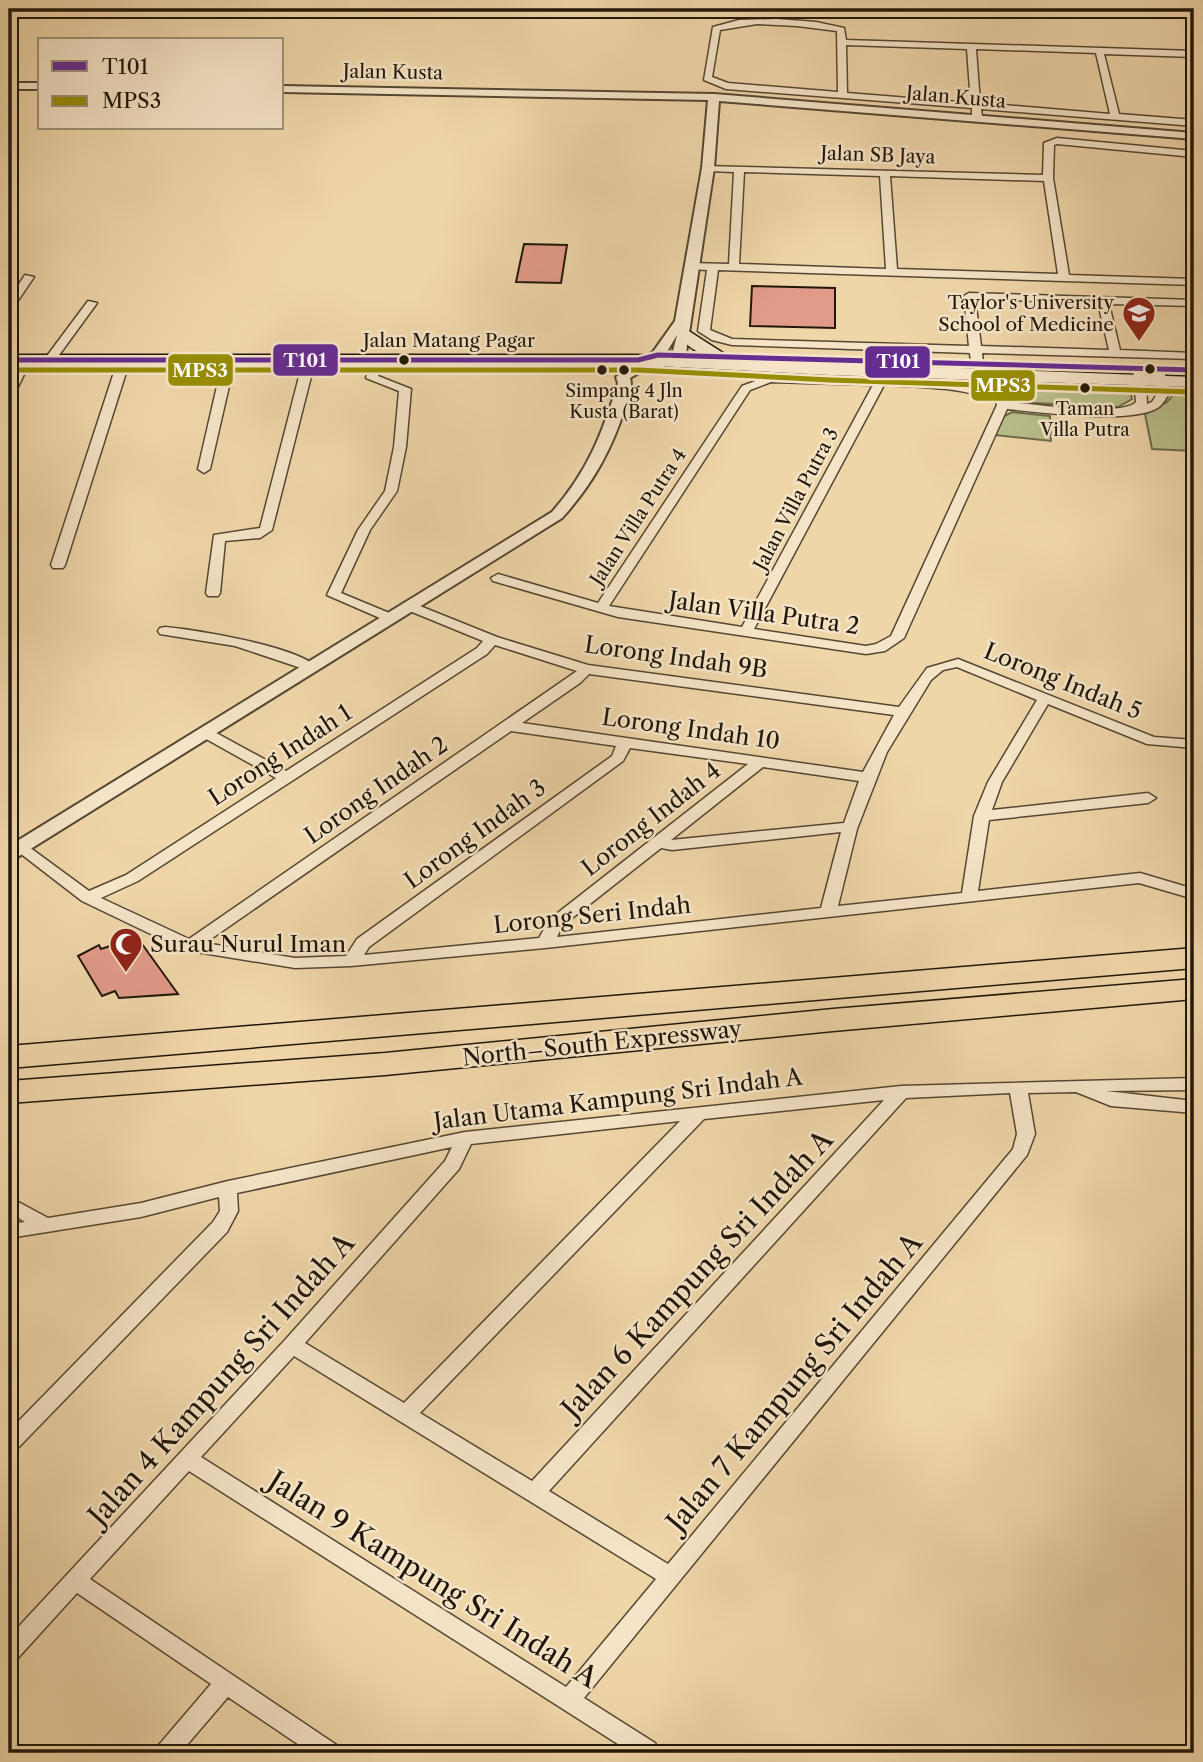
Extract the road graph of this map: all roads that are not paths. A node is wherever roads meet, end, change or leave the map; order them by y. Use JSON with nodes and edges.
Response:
{"nodes":[{"id":1,"x":842,"y":42,"type":"junction"},
{"id":2,"x":971,"y":46,"type":"junction"},
{"id":3,"x":1099,"y":49,"type":"junction"},
{"id":4,"x":1194,"y":54,"type":"edge"},
{"id":5,"x":9,"y":86,"type":"edge"},
{"id":6,"x":38,"y":86,"type":"edge"},
{"id":7,"x":284,"y":89,"type":"edge"},
{"id":8,"x":714,"y":90,"type":"junction"},
{"id":9,"x":843,"y":95,"type":"junction"},
{"id":10,"x":977,"y":112,"type":"junction"},
{"id":11,"x":1115,"y":117,"type":"junction"},
{"id":12,"x":1194,"y":123,"type":"edge"},
{"id":13,"x":1194,"y":136,"type":"edge"},
{"id":14,"x":1194,"y":154,"type":"edge"},
{"id":15,"x":708,"y":168,"type":"junction"},
{"id":16,"x":739,"y":169,"type":"junction"},
{"id":17,"x":885,"y":173,"type":"junction"},
{"id":18,"x":1048,"y":177,"type":"junction"},
{"id":19,"x":691,"y":266,"type":"junction"},
{"id":20,"x":713,"y":267,"type":"junction"},
{"id":21,"x":734,"y":267,"type":"junction"},
{"id":22,"x":891,"y":273,"type":"junction"},
{"id":23,"x":29,"y":277,"type":"dead end"},
{"id":24,"x":1064,"y":278,"type":"junction"},
{"id":25,"x":1194,"y":282,"type":"edge"},
{"id":26,"x":688,"y":284,"type":"junction"},
{"id":27,"x":710,"y":285,"type":"junction"},
{"id":28,"x":1103,"y":300,"type":"junction"},
{"id":29,"x":92,"y":303,"type":"dead end"},
{"id":30,"x":1194,"y":303,"type":"edge"},
{"id":31,"x":9,"y":306,"type":"edge"},
{"id":32,"x":683,"y":327,"type":"junction"},
{"id":33,"x":1115,"y":354,"type":"junction"},
{"id":34,"x":976,"y":356,"type":"junction"},
{"id":35,"x":1194,"y":356,"type":"edge"},
{"id":36,"x":812,"y":358,"type":"junction"},
{"id":37,"x":17,"y":360,"type":"edge"},
{"id":38,"x":50,"y":360,"type":"junction"},
{"id":39,"x":124,"y":360,"type":"junction"},
{"id":40,"x":229,"y":360,"type":"junction"},
{"id":41,"x":309,"y":360,"type":"junction"},
{"id":42,"x":601,"y":360,"type":"junction"},
{"id":43,"x":655,"y":360,"type":"junction"},
{"id":44,"x":718,"y":360,"type":"junction"},
{"id":45,"x":376,"y":361,"type":"junction"},
{"id":46,"x":830,"y":370,"type":"junction"},
{"id":47,"x":1194,"y":370,"type":"edge"},
{"id":48,"x":1140,"y":375,"type":"junction"},
{"id":49,"x":1159,"y":375,"type":"junction"},
{"id":50,"x":624,"y":380,"type":"junction"},
{"id":51,"x":1194,"y":382,"type":"edge"},
{"id":52,"x":880,"y":383,"type":"junction"},
{"id":53,"x":9,"y":393,"type":"edge"},
{"id":54,"x":1003,"y":405,"type":"junction"},
{"id":55,"x":1135,"y":411,"type":"junction"},
{"id":56,"x":204,"y":469,"type":"dead end"},
{"id":57,"x":58,"y":565,"type":"dead end"},
{"id":58,"x":498,"y":578,"type":"dead end"},
{"id":59,"x":213,"y":593,"type":"dead end"},
{"id":60,"x":410,"y":606,"type":"junction"},
{"id":61,"x":601,"y":609,"type":"junction"},
{"id":62,"x":389,"y":618,"type":"junction"},
{"id":63,"x":165,"y":631,"type":"dead end"},
{"id":64,"x":746,"y":632,"type":"junction"},
{"id":65,"x":492,"y":640,"type":"junction"},
{"id":66,"x":310,"y":667,"type":"junction"},
{"id":67,"x":586,"y":669,"type":"junction"},
{"id":68,"x":1044,"y":699,"type":"junction"},
{"id":69,"x":902,"y":712,"type":"junction"},
{"id":70,"x":510,"y":726,"type":"junction"},
{"id":71,"x":204,"y":732,"type":"junction"},
{"id":72,"x":625,"y":743,"type":"junction"},
{"id":73,"x":1194,"y":744,"type":"edge"},
{"id":74,"x":759,"y":763,"type":"junction"},
{"id":75,"x":287,"y":778,"type":"junction"},
{"id":76,"x":866,"y":778,"type":"junction"},
{"id":77,"x":1148,"y":798,"type":"dead end"},
{"id":78,"x":982,"y":816,"type":"junction"},
{"id":79,"x":849,"y":827,"type":"junction"},
{"id":80,"x":657,"y":844,"type":"junction"},
{"id":81,"x":14,"y":850,"type":"edge"},
{"id":82,"x":1194,"y":894,"type":"edge"},
{"id":83,"x":969,"y":897,"type":"junction"},
{"id":84,"x":88,"y":898,"type":"junction"},
{"id":85,"x":828,"y":913,"type":"junction"},
{"id":86,"x":545,"y":943,"type":"junction"},
{"id":87,"x":190,"y":946,"type":"junction"},
{"id":88,"x":1194,"y":958,"type":"edge"},
{"id":89,"x":351,"y":961,"type":"junction"},
{"id":90,"x":1194,"y":989,"type":"edge"},
{"id":91,"x":9,"y":1041,"type":"edge"},
{"id":92,"x":51,"y":1053,"type":"junction"},
{"id":93,"x":9,"y":1057,"type":"edge"},
{"id":94,"x":1194,"y":1084,"type":"edge"},
{"id":95,"x":1073,"y":1086,"type":"junction"},
{"id":96,"x":1018,"y":1087,"type":"junction"},
{"id":97,"x":19,"y":1091,"type":"edge"},
{"id":98,"x":901,"y":1092,"type":"junction"},
{"id":99,"x":1194,"y":1107,"type":"edge"},
{"id":100,"x":700,"y":1112,"type":"junction"},
{"id":101,"x":465,"y":1138,"type":"junction"},
{"id":102,"x":228,"y":1188,"type":"junction"},
{"id":103,"x":9,"y":1204,"type":"edge"},
{"id":104,"x":47,"y":1226,"type":"junction"},
{"id":105,"x":9,"y":1231,"type":"edge"},
{"id":106,"x":292,"y":1345,"type":"junction"},
{"id":107,"x":405,"y":1415,"type":"junction"},
{"id":108,"x":9,"y":1444,"type":"edge"},
{"id":109,"x":187,"y":1459,"type":"junction"},
{"id":110,"x":533,"y":1494,"type":"junction"},
{"id":111,"x":670,"y":1576,"type":"junction"},
{"id":112,"x":75,"y":1580,"type":"junction"},
{"id":113,"x":9,"y":1652,"type":"edge"},
{"id":114,"x":226,"y":1683,"type":"junction"},
{"id":115,"x":569,"y":1700,"type":"junction"},
{"id":116,"x":647,"y":1750,"type":"dead end"},
{"id":117,"x":166,"y":1753,"type":"edge"},
{"id":118,"x":330,"y":1753,"type":"edge"}],
"edges":[{"from":1,"to":2,"type":"street"},
{"from":1,"to":8,"type":"street"},
{"from":1,"to":9,"type":"street"},
{"from":2,"to":3,"type":"street"},
{"from":2,"to":10,"type":"street"},
{"from":3,"to":4,"type":"street"},
{"from":3,"to":11,"type":"street"},
{"from":5,"to":6,"type":"street"},
{"from":7,"to":8,"type":"street","name":"Jalan Kusta"},
{"from":8,"to":9,"type":"street"},
{"from":8,"to":10,"type":"street","name":"Jalan Kusta"},
{"from":8,"to":15,"type":"street"},
{"from":9,"to":10,"type":"street"},
{"from":10,"to":11,"type":"street"},
{"from":10,"to":13,"type":"street","name":"Jalan Kusta"},
{"from":11,"to":12,"type":"street"},
{"from":14,"to":18,"type":"street"},
{"from":15,"to":16,"type":"street","name":"Jalan SB Jaya"},
{"from":15,"to":19,"type":"street"},
{"from":16,"to":17,"type":"street","name":"Jalan SB Jaya"},
{"from":16,"to":21,"type":"street"},
{"from":17,"to":18,"type":"street","name":"Jalan SB Jaya"},
{"from":17,"to":22,"type":"street"},
{"from":18,"to":24,"type":"street"},
{"from":19,"to":20,"type":"street"},
{"from":19,"to":26,"type":"street"},
{"from":20,"to":21,"type":"street"},
{"from":20,"to":27,"type":"street"},
{"from":21,"to":22,"type":"street"},
{"from":22,"to":24,"type":"street"},
{"from":23,"to":31,"type":"street"},
{"from":24,"to":25,"type":"street"},
{"from":26,"to":27,"type":"street"},
{"from":26,"to":32,"type":"street"},
{"from":27,"to":34,"type":"street"},
{"from":28,"to":30,"type":"street"},
{"from":28,"to":33,"type":"street"},
{"from":28,"to":34,"type":"street"},
{"from":29,"to":38,"type":"street"},
{"from":32,"to":43,"type":"street"},
{"from":32,"to":44,"type":"main road"},
{"from":33,"to":34,"type":"street"},
{"from":33,"to":35,"type":"street"},
{"from":34,"to":36,"type":"main road"},
{"from":34,"to":48,"type":"main road"},
{"from":36,"to":44,"type":"main road"},
{"from":36,"to":46,"type":"main road"},
{"from":37,"to":38,"type":"main road","name":"Jalan Matang Pagar"},
{"from":37,"to":53,"type":"street"},
{"from":38,"to":39,"type":"main road","name":"Jalan Matang Pagar"},
{"from":39,"to":40,"type":"main road","name":"Jalan Matang Pagar"},
{"from":39,"to":57,"type":"street"},
{"from":40,"to":41,"type":"main road","name":"Jalan Matang Pagar"},
{"from":40,"to":56,"type":"street"},
{"from":41,"to":45,"type":"main road","name":"Jalan Matang Pagar"},
{"from":41,"to":59,"type":"street"},
{"from":42,"to":43,"type":"main road","name":"Jalan Matang Pagar"},
{"from":42,"to":45,"type":"main road","name":"Jalan Matang Pagar"},
{"from":42,"to":50,"type":"main road"},
{"from":43,"to":44,"type":"main road"},
{"from":43,"to":50,"type":"street"},
{"from":44,"to":46,"type":"main road"},
{"from":45,"to":62,"type":"street"},
{"from":46,"to":48,"type":"main road"},
{"from":47,"to":49,"type":"main road"},
{"from":48,"to":49,"type":"main road"},
{"from":48,"to":55,"type":"street"},
{"from":49,"to":51,"type":"main road"},
{"from":49,"to":55,"type":"street"},
{"from":50,"to":60,"type":"street"},
{"from":52,"to":54,"type":"street","name":"Jalan Villa Putra 4"},
{"from":52,"to":61,"type":"street","name":"Jalan Villa Putra 4"},
{"from":52,"to":64,"type":"street","name":"Jalan Villa Putra 3"},
{"from":54,"to":55,"type":"street"},
{"from":54,"to":64,"type":"street","name":"Jalan Villa Putra 2"},
{"from":58,"to":61,"type":"street","name":"Jalan Villa Putra 2"},
{"from":60,"to":62,"type":"street"},
{"from":60,"to":65,"type":"street","name":"Lorong Indah 9B"},
{"from":61,"to":64,"type":"street","name":"Jalan Villa Putra 2"},
{"from":62,"to":66,"type":"street"},
{"from":63,"to":66,"type":"street"},
{"from":65,"to":67,"type":"street","name":"Lorong Indah 9B"},
{"from":65,"to":75,"type":"street","name":"Lorong Indah 1"},
{"from":66,"to":71,"type":"street"},
{"from":67,"to":69,"type":"street","name":"Lorong Indah 9B"},
{"from":67,"to":70,"type":"street","name":"Lorong Indah 2"},
{"from":68,"to":69,"type":"street","name":"Lorong Indah 5"},
{"from":68,"to":73,"type":"street","name":"Lorong Indah 5"},
{"from":68,"to":78,"type":"street"},
{"from":69,"to":76,"type":"street","name":"Lorong Indah 5"},
{"from":70,"to":72,"type":"street","name":"Lorong Indah 10"},
{"from":70,"to":87,"type":"street","name":"Lorong Indah 2"},
{"from":71,"to":75,"type":"street"},
{"from":71,"to":81,"type":"street"},
{"from":72,"to":74,"type":"street","name":"Lorong Indah 10"},
{"from":72,"to":89,"type":"street","name":"Lorong Indah 3"},
{"from":74,"to":76,"type":"street","name":"Lorong Indah 10"},
{"from":74,"to":80,"type":"street","name":"Lorong Indah 4"},
{"from":75,"to":84,"type":"street","name":"Lorong Indah 1"},
{"from":76,"to":79,"type":"street","name":"Lorong Indah 5"},
{"from":77,"to":78,"type":"street"},
{"from":78,"to":83,"type":"street"},
{"from":79,"to":80,"type":"street"},
{"from":79,"to":85,"type":"street","name":"Lorong Indah 5"},
{"from":80,"to":86,"type":"street","name":"Lorong Indah 4"},
{"from":81,"to":84,"type":"street","name":"Lorong Seri Indah"},
{"from":82,"to":83,"type":"street","name":"Lorong Seri Indah"},
{"from":83,"to":85,"type":"street","name":"Lorong Seri Indah"},
{"from":84,"to":87,"type":"street","name":"Lorong Seri Indah"},
{"from":85,"to":86,"type":"street","name":"Lorong Seri Indah"},
{"from":86,"to":89,"type":"street","name":"Lorong Seri Indah"},
{"from":87,"to":89,"type":"street","name":"Lorong Seri Indah"},
{"from":88,"to":92,"type":"highway","name":"North–South Expressway"},
{"from":90,"to":97,"type":"highway","name":"North–South Expressway"},
{"from":91,"to":92,"type":"highway"},
{"from":92,"to":93,"type":"highway","name":"North–South Expressway"},
{"from":94,"to":95,"type":"street","name":"Jalan Utama Kampung Sri Indah A"},
{"from":95,"to":96,"type":"street","name":"Jalan Utama Kampung Sri Indah A"},
{"from":95,"to":99,"type":"street"},
{"from":96,"to":98,"type":"street","name":"Jalan Utama Kampung Sri Indah A"},
{"from":96,"to":111,"type":"street","name":"Jalan 7 Kampung Sri Indah A"},
{"from":98,"to":100,"type":"street","name":"Jalan Utama Kampung Sri Indah A"},
{"from":98,"to":110,"type":"street","name":"Jalan 6 Kampung Sri Indah A"},
{"from":100,"to":101,"type":"street","name":"Jalan Utama Kampung Sri Indah A"},
{"from":100,"to":107,"type":"street"},
{"from":101,"to":102,"type":"street","name":"Jalan Utama Kampung Sri Indah A"},
{"from":101,"to":106,"type":"street","name":"Jalan 4 Kampung Sri Indah A"},
{"from":102,"to":104,"type":"street","name":"Jalan Utama Kampung Sri Indah A"},
{"from":102,"to":108,"type":"street"},
{"from":103,"to":104,"type":"street"},
{"from":104,"to":105,"type":"street","name":"Jalan Utama Kampung Sri Indah A"},
{"from":106,"to":107,"type":"street"},
{"from":106,"to":109,"type":"street","name":"Jalan 4 Kampung Sri Indah A"},
{"from":107,"to":110,"type":"street"},
{"from":109,"to":112,"type":"street","name":"Jalan 4 Kampung Sri Indah A"},
{"from":109,"to":115,"type":"street","name":"Jalan 9 Kampung Sri Indah A"},
{"from":110,"to":111,"type":"street"},
{"from":111,"to":115,"type":"street","name":"Jalan 7 Kampung Sri Indah A"},
{"from":112,"to":113,"type":"street","name":"Jalan 4 Kampung Sri Indah A"},
{"from":112,"to":114,"type":"street"},
{"from":114,"to":117,"type":"street"},
{"from":114,"to":118,"type":"street"},
{"from":115,"to":116,"type":"street","name":"Jalan 9 Kampung Sri Indah A"}]}
